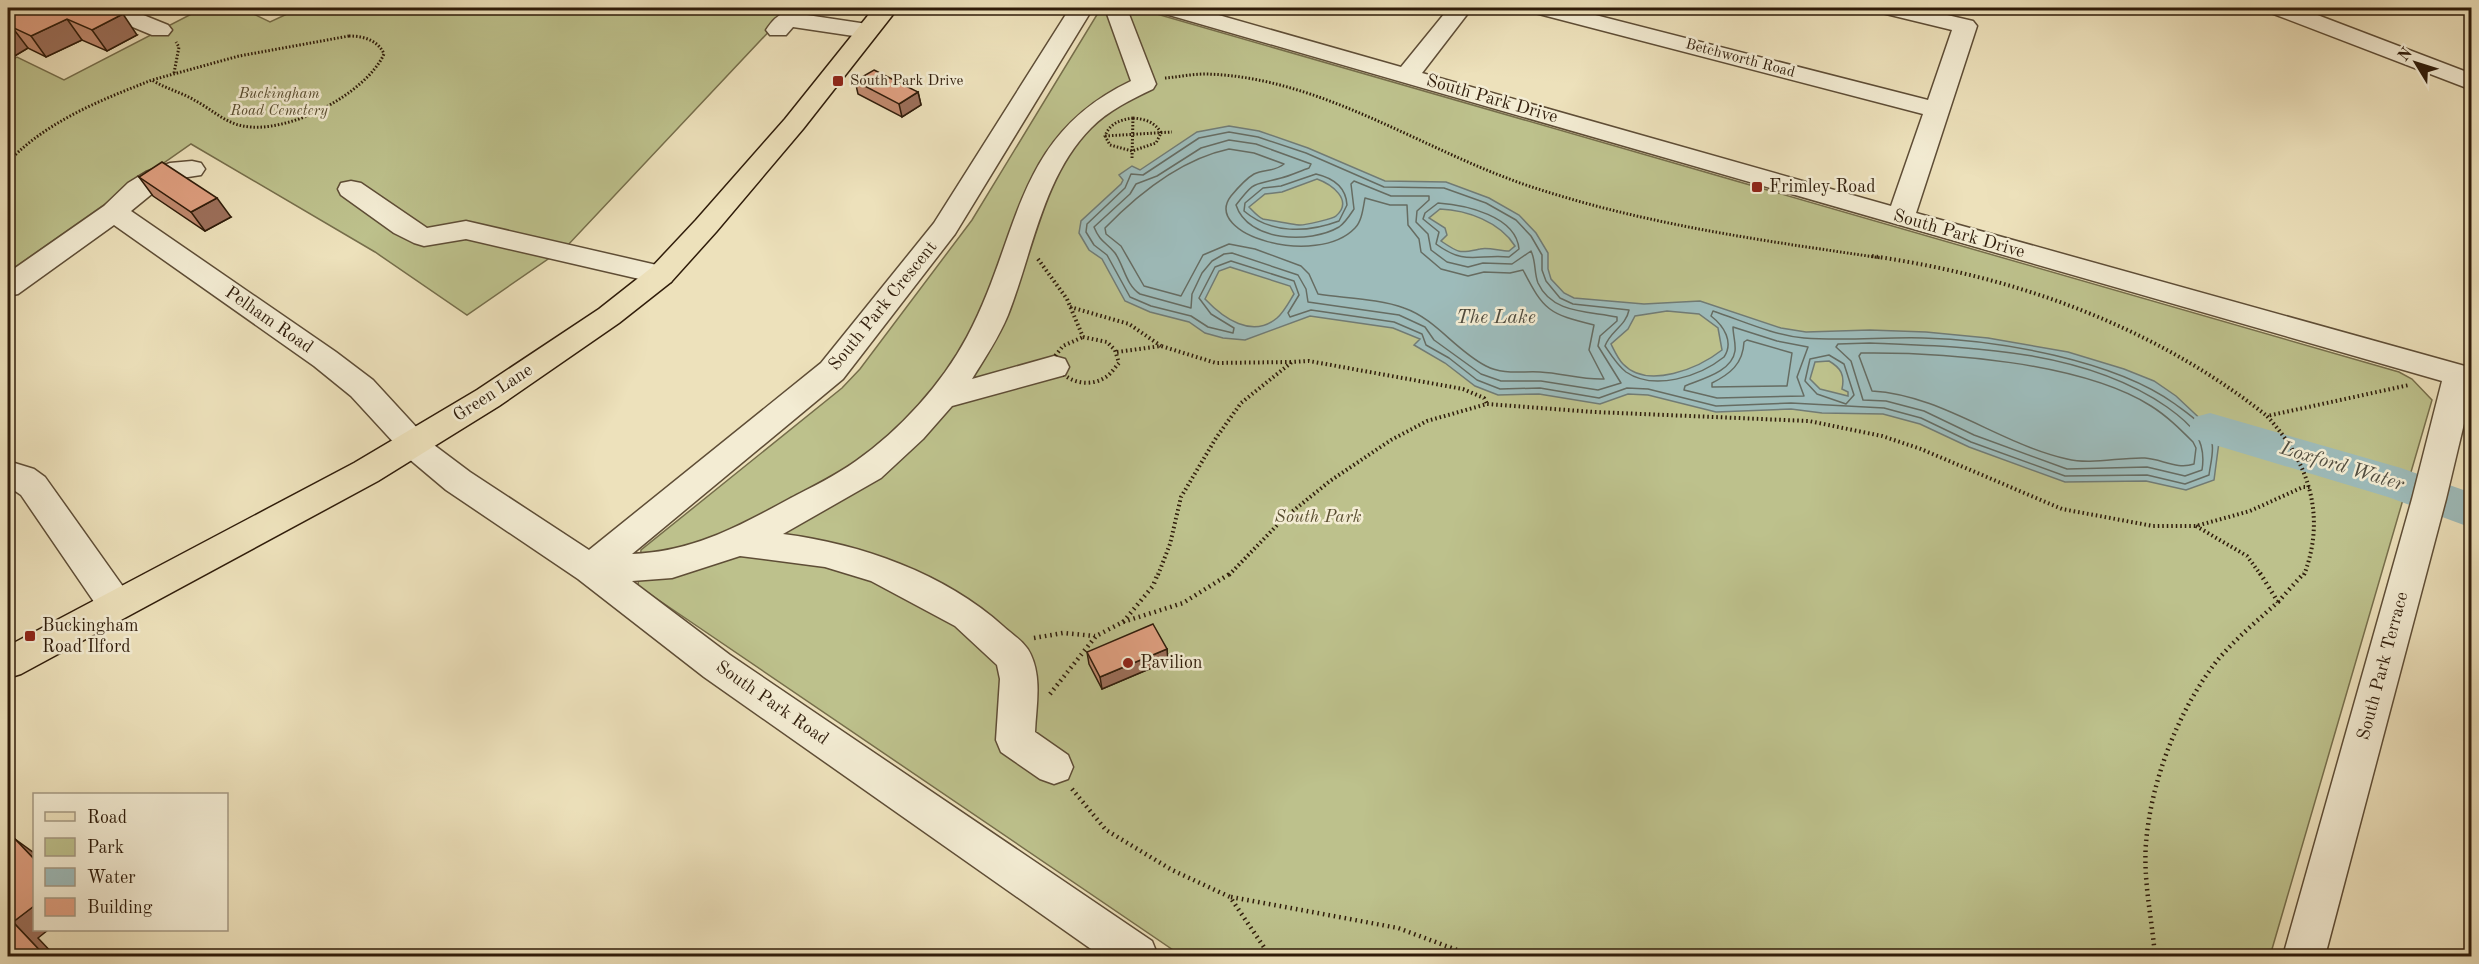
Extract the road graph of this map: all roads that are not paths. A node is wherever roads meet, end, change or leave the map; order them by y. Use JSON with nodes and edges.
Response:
{"nodes":[{"id":1,"x":107,"y":8,"type":"edge"},
{"id":2,"x":886,"y":8,"type":"edge"},
{"id":3,"x":1170,"y":8,"type":"edge"},
{"id":4,"x":1461,"y":8,"type":"edge"},
{"id":5,"x":1543,"y":8,"type":"edge"},
{"id":6,"x":1890,"y":8,"type":"edge"},
{"id":7,"x":2279,"y":8,"type":"edge"},
{"id":8,"x":1080,"y":10,"type":"edge"},
{"id":9,"x":1119,"y":14,"type":"dead end"},
{"id":10,"x":160,"y":30,"type":"road end"},
{"id":11,"x":778,"y":30,"type":"dead end"},
{"id":12,"x":867,"y":31,"type":"junction"},
{"id":13,"x":1407,"y":75,"type":"junction"},
{"id":14,"x":2472,"y":83,"type":"edge"},
{"id":15,"x":1937,"y":110,"type":"junction"},
{"id":16,"x":192,"y":169,"type":"dead end"},
{"id":17,"x":351,"y":189,"type":"dead end"},
{"id":18,"x":114,"y":212,"type":"junction"},
{"id":19,"x":1901,"y":218,"type":"junction"},
{"id":20,"x":661,"y":275,"type":"junction"},
{"id":21,"x":8,"y":287,"type":"edge"},
{"id":22,"x":1054,"y":368,"type":"road end"},
{"id":23,"x":2465,"y":377,"type":"edge"},
{"id":24,"x":943,"y":395,"type":"junction"},
{"id":25,"x":413,"y":443,"type":"junction"},
{"id":26,"x":8,"y":473,"type":"edge"},
{"id":27,"x":741,"y":543,"type":"junction"},
{"id":28,"x":590,"y":568,"type":"junction"},
{"id":29,"x":116,"y":605,"type":"junction"},
{"id":30,"x":8,"y":663,"type":"edge"},
{"id":31,"x":1054,"y":767,"type":"road end"},
{"id":32,"x":1137,"y":957,"type":"edge"},
{"id":33,"x":2304,"y":957,"type":"edge"}],
"edges":[{"from":1,"to":10,"type":"street"},
{"from":2,"to":12,"type":"main road","name":"Green Lane"},
{"from":3,"to":13,"type":"street","name":"South Park Drive"},
{"from":4,"to":13,"type":"street"},
{"from":5,"to":15,"type":"street","name":"Betchworth Road"},
{"from":6,"to":15,"type":"street"},
{"from":7,"to":14,"type":"street"},
{"from":8,"to":28,"type":"street","name":"South Park Crescent"},
{"from":9,"to":24,"type":"street"},
{"from":11,"to":12,"type":"street"},
{"from":12,"to":20,"type":"main road","name":"Green Lane"},
{"from":13,"to":19,"type":"street","name":"South Park Drive"},
{"from":15,"to":19,"type":"street"},
{"from":16,"to":18,"type":"street"},
{"from":17,"to":20,"type":"street"},
{"from":18,"to":21,"type":"street"},
{"from":18,"to":25,"type":"street","name":"Pelham Road"},
{"from":19,"to":23,"type":"street","name":"South Park Drive"},
{"from":20,"to":25,"type":"main road","name":"Green Lane"},
{"from":22,"to":24,"type":"street"},
{"from":23,"to":33,"type":"street","name":"South Park Terrace"},
{"from":24,"to":27,"type":"street"},
{"from":25,"to":28,"type":"street","name":"South Park Road"},
{"from":25,"to":29,"type":"main road","name":"Green Lane"},
{"from":26,"to":29,"type":"street"},
{"from":27,"to":28,"type":"street"},
{"from":27,"to":31,"type":"street"},
{"from":28,"to":32,"type":"street","name":"South Park Road"},
{"from":29,"to":30,"type":"main road","name":"Green Lane"}]}
